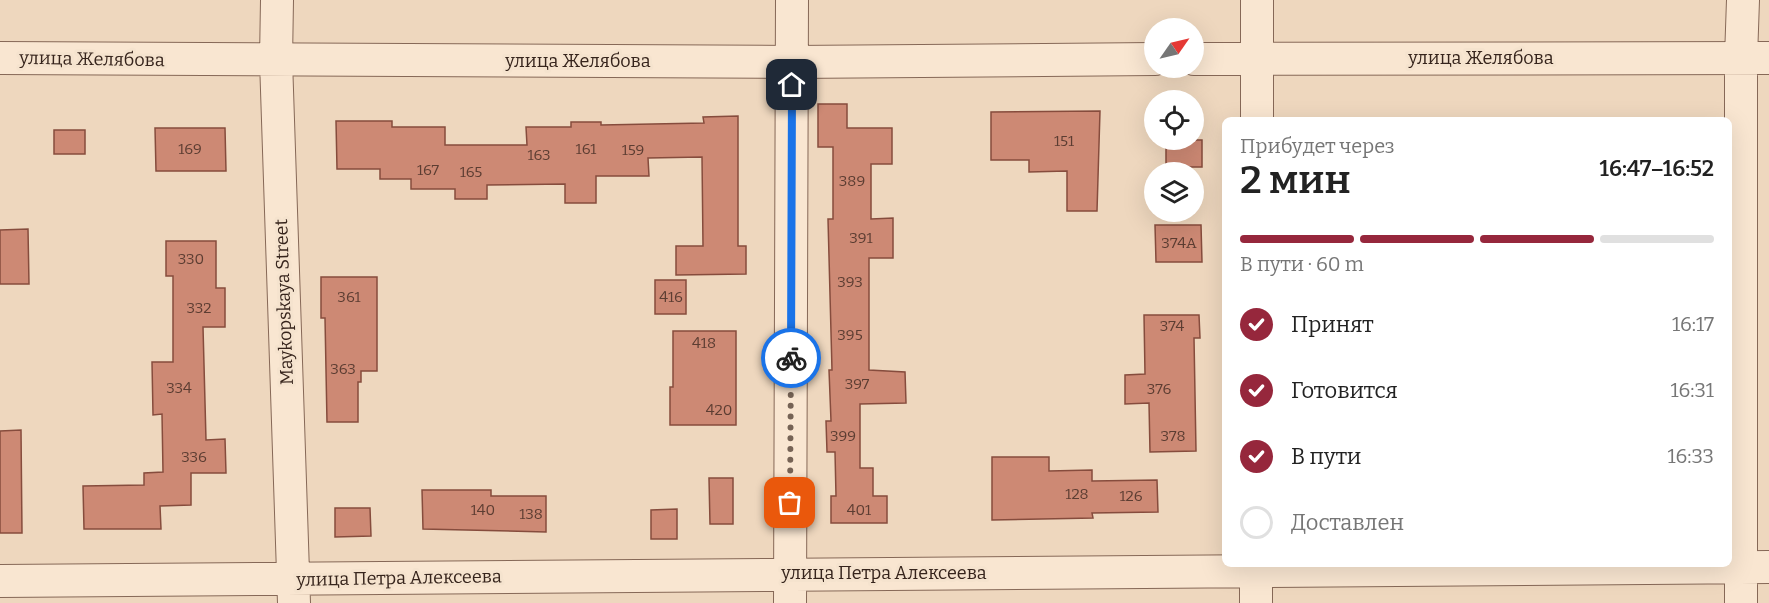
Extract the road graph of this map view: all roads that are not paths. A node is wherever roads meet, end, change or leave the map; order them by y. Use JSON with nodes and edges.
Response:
{"nodes":[{"id":1,"x":277,"y":0,"type":"edge"},
{"id":2,"x":792,"y":0,"type":"edge"},
{"id":3,"x":1257,"y":0,"type":"edge"},
{"id":4,"x":1743,"y":0,"type":"edge"},
{"id":5,"x":0,"y":58,"type":"edge"},
{"id":6,"x":1258,"y":58,"type":"junction"},
{"id":7,"x":1755,"y":58,"type":"edge"},
{"id":8,"x":1144,"y":59,"type":"edge"},
{"id":9,"x":1204,"y":59,"type":"edge"},
{"id":10,"x":276,"y":60,"type":"junction"},
{"id":11,"x":792,"y":62,"type":"junction"},
{"id":12,"x":1257,"y":117,"type":"edge"},
{"id":13,"x":1755,"y":567,"type":"edge"},
{"id":14,"x":1256,"y":580,"type":"edge"},
{"id":15,"x":0,"y":581,"type":"edge"},
{"id":16,"x":790,"y":588,"type":"edge"},
{"id":17,"x":294,"y":591,"type":"edge"},
{"id":18,"x":1741,"y":603,"type":"edge"}],
"edges":[{"from":1,"to":10,"type":"street","name":"Maykopskaya Street"},
{"from":2,"to":11,"type":"street"},
{"from":3,"to":6,"type":"street"},
{"from":4,"to":7,"type":"street"},
{"from":5,"to":10,"type":"street","name":"улица Желябова"},
{"from":6,"to":7,"type":"street","name":"улица Желябова"},
{"from":6,"to":9,"type":"street","name":"улица Желябова"},
{"from":6,"to":12,"type":"street"},
{"from":7,"to":13,"type":"street"},
{"from":8,"to":11,"type":"street","name":"улица Желябова"},
{"from":10,"to":11,"type":"street","name":"улица Желябова"},
{"from":10,"to":17,"type":"street","name":"Maykopskaya Street"},
{"from":11,"to":16,"type":"street"},
{"from":13,"to":14,"type":"street","name":"улица Петра Алексеева"},
{"from":13,"to":18,"type":"street"},
{"from":14,"to":16,"type":"street","name":"улица Петра Алексеева"},
{"from":15,"to":17,"type":"street","name":"улица Петра Алексеева"},
{"from":16,"to":17,"type":"street","name":"улица Петра Алексеева"}]}
